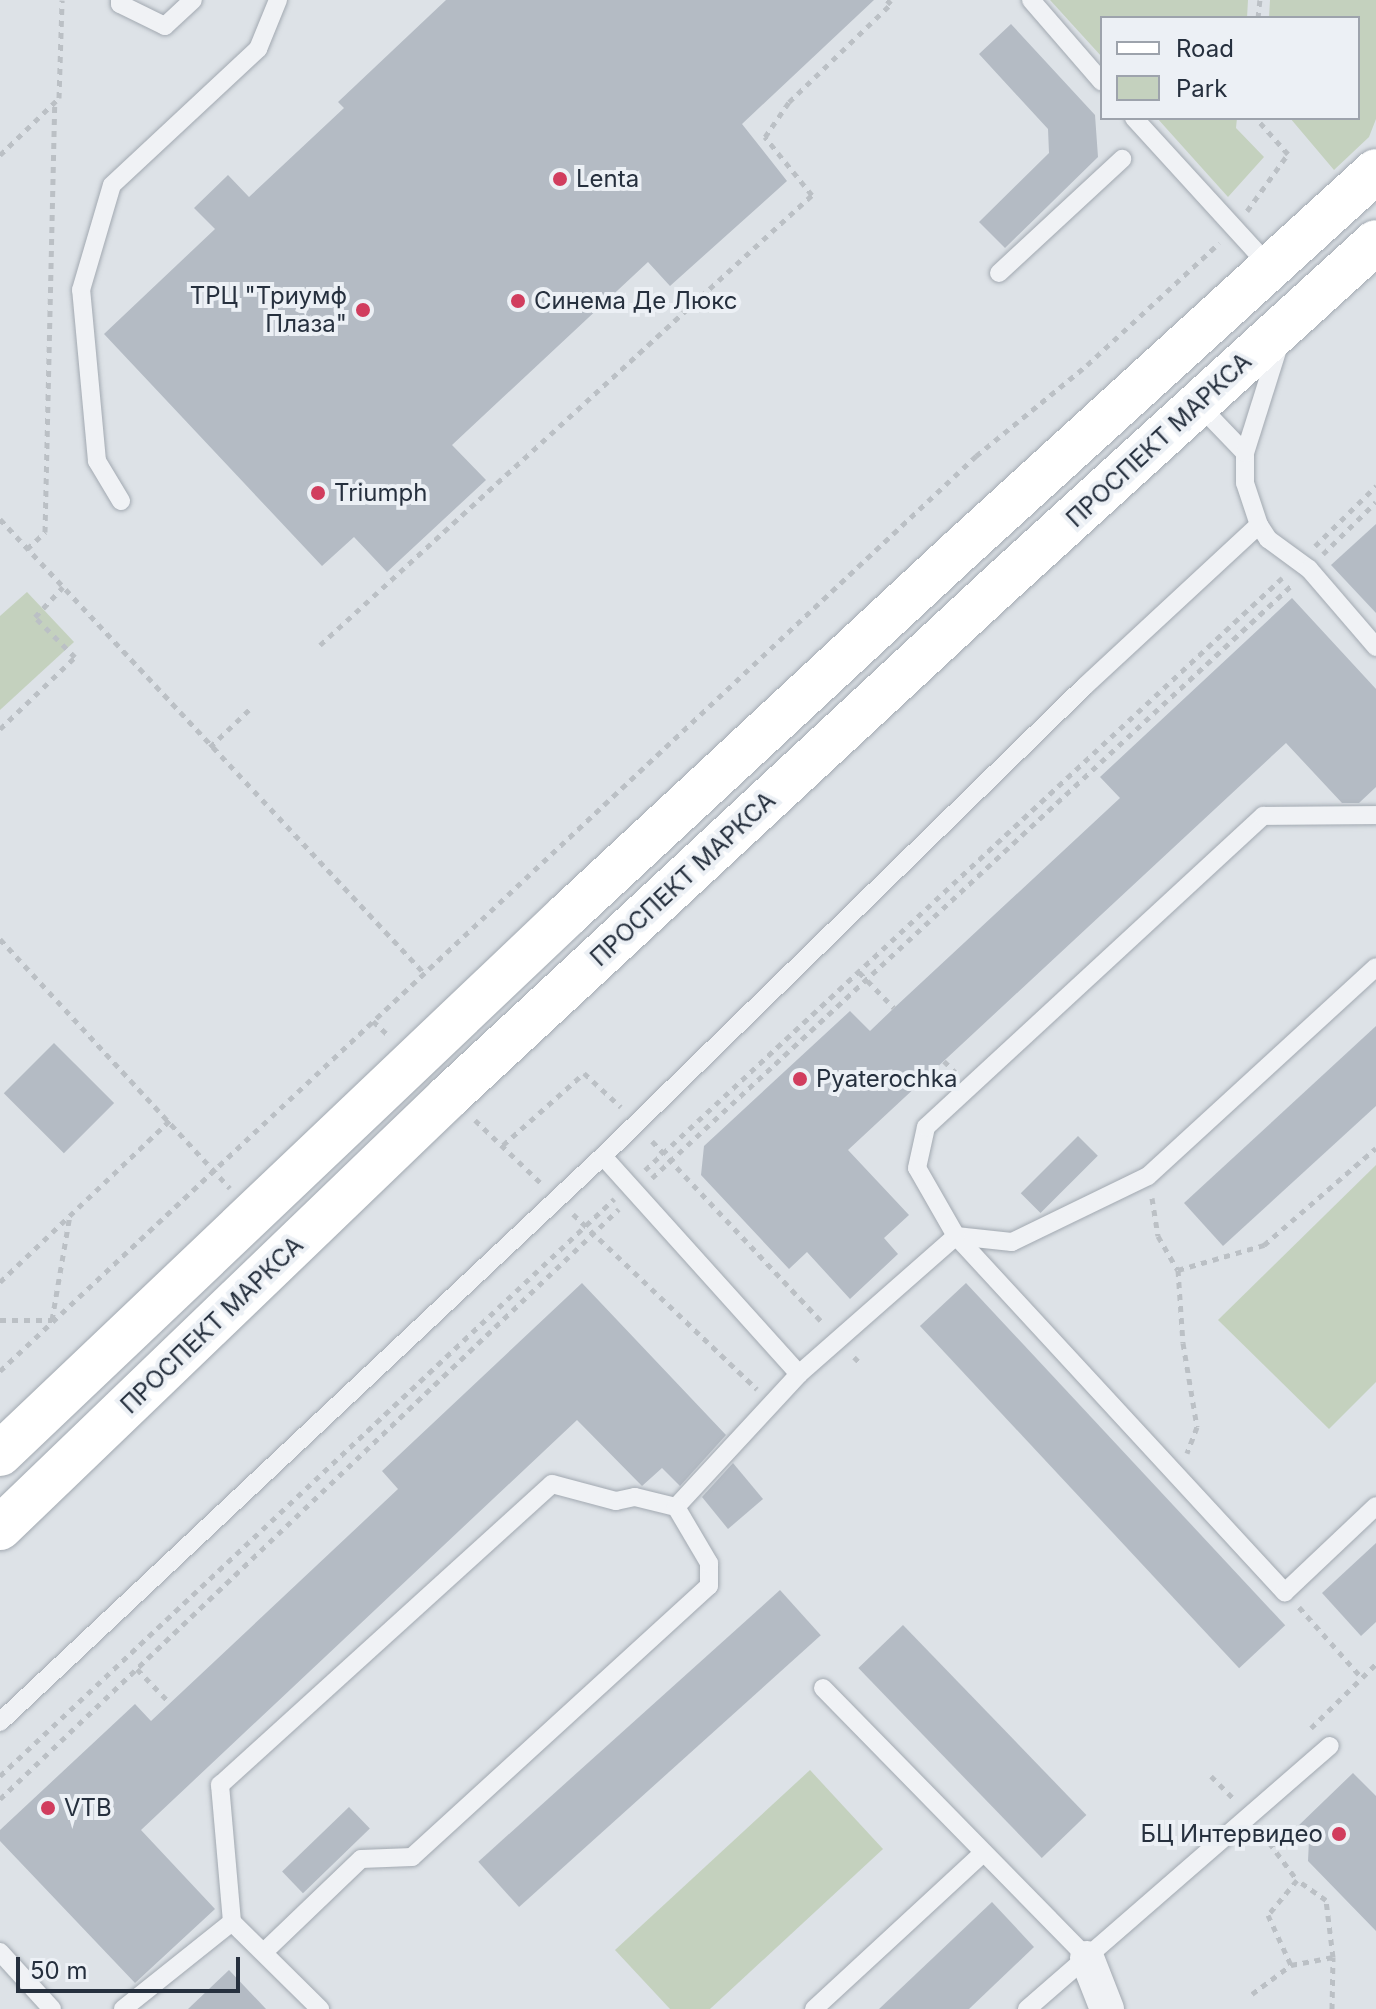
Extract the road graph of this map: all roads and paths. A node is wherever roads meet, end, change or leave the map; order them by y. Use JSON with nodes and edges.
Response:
{"nodes":[{"id":1,"x":62,"y":0,"type":"edge"},
{"id":2,"x":120,"y":0,"type":"edge"},
{"id":3,"x":193,"y":0,"type":"edge"},
{"id":4,"x":278,"y":0,"type":"edge"},
{"id":5,"x":887,"y":0,"type":"edge"},
{"id":6,"x":1031,"y":0,"type":"edge"},
{"id":7,"x":1100,"y":80,"type":"edge"},
{"id":8,"x":55,"y":101,"type":"junction"},
{"id":9,"x":1136,"y":120,"type":"edge"},
{"id":10,"x":1258,"y":120,"type":"edge"},
{"id":11,"x":0,"y":155,"type":"edge"},
{"id":12,"x":1122,"y":159,"type":"dead end"},
{"id":13,"x":1376,"y":171,"type":"edge"},
{"id":14,"x":1234,"y":228,"type":"junction"},
{"id":15,"x":1376,"y":242,"type":"edge"},
{"id":16,"x":1272,"y":269,"type":"junction"},
{"id":17,"x":999,"y":273,"type":"dead end"},
{"id":18,"x":1287,"y":321,"type":"junction"},
{"id":19,"x":1199,"y":405,"type":"junction"},
{"id":20,"x":1245,"y":453,"type":"junction"},
{"id":21,"x":1376,"y":486,"type":"edge"},
{"id":22,"x":121,"y":501,"type":"dead end"},
{"id":23,"x":1376,"y":502,"type":"edge"},
{"id":24,"x":0,"y":519,"type":"edge"},
{"id":25,"x":1259,"y":525,"type":"junction"},
{"id":26,"x":27,"y":549,"type":"junction"},
{"id":27,"x":1304,"y":565,"type":"junction"},
{"id":28,"x":63,"y":587,"type":"junction"},
{"id":29,"x":320,"y":645,"type":"dead end"},
{"id":30,"x":1376,"y":647,"type":"edge"},
{"id":31,"x":253,"y":706,"type":"dead end"},
{"id":32,"x":0,"y":729,"type":"edge"},
{"id":33,"x":210,"y":747,"type":"junction"},
{"id":34,"x":1376,"y":815,"type":"edge"},
{"id":35,"x":0,"y":939,"type":"edge"},
{"id":36,"x":1376,"y":967,"type":"edge"},
{"id":37,"x":423,"y":972,"type":"junction"},
{"id":38,"x":859,"y":972,"type":"junction"},
{"id":39,"x":867,"y":979,"type":"junction"},
{"id":40,"x":894,"y":1008,"type":"dead end"},
{"id":41,"x":170,"y":1120,"type":"junction"},
{"id":42,"x":636,"y":1121,"type":"junction"},
{"id":43,"x":503,"y":1145,"type":"dead end"},
{"id":44,"x":1376,"y":1148,"type":"edge"},
{"id":45,"x":663,"y":1154,"type":"junction"},
{"id":46,"x":603,"y":1156,"type":"junction"},
{"id":47,"x":668,"y":1161,"type":"junction"},
{"id":48,"x":213,"y":1171,"type":"junction"},
{"id":49,"x":1148,"y":1176,"type":"junction"},
{"id":50,"x":634,"y":1188,"type":"junction"},
{"id":51,"x":70,"y":1215,"type":"junction"},
{"id":52,"x":956,"y":1236,"type":"junction"},
{"id":53,"x":1178,"y":1270,"type":"junction"},
{"id":54,"x":0,"y":1282,"type":"edge"},
{"id":55,"x":0,"y":1320,"type":"edge"},
{"id":56,"x":52,"y":1320,"type":"junction"},
{"id":57,"x":837,"y":1339,"type":"junction"},
{"id":58,"x":862,"y":1365,"type":"dead end"},
{"id":59,"x":0,"y":1371,"type":"edge"},
{"id":60,"x":799,"y":1374,"type":"junction"},
{"id":61,"x":0,"y":1454,"type":"edge"},
{"id":62,"x":1177,"y":1476,"type":"junction"},
{"id":63,"x":1376,"y":1506,"type":"edge"},
{"id":64,"x":676,"y":1507,"type":"junction"},
{"id":65,"x":0,"y":1528,"type":"edge"},
{"id":66,"x":1285,"y":1592,"type":"junction"},
{"id":67,"x":137,"y":1669,"type":"junction"},
{"id":68,"x":1362,"y":1678,"type":"dead end"},
{"id":69,"x":823,"y":1688,"type":"dead end"},
{"id":70,"x":170,"y":1703,"type":"dead end"},
{"id":71,"x":0,"y":1722,"type":"edge"},
{"id":72,"x":1330,"y":1746,"type":"dead end"},
{"id":73,"x":0,"y":1776,"type":"edge"},
{"id":74,"x":1211,"y":1776,"type":"dead end"},
{"id":75,"x":1233,"y":1798,"type":"dead end"},
{"id":76,"x":0,"y":1799,"type":"edge"},
{"id":77,"x":1250,"y":1815,"type":"junction"},
{"id":78,"x":982,"y":1854,"type":"junction"},
{"id":79,"x":1297,"y":1880,"type":"junction"},
{"id":80,"x":232,"y":1922,"type":"junction"},
{"id":81,"x":265,"y":1951,"type":"junction"},
{"id":82,"x":0,"y":1952,"type":"edge"},
{"id":83,"x":1333,"y":1957,"type":"junction"},
{"id":84,"x":1087,"y":1958,"type":"junction"},
{"id":85,"x":1291,"y":1965,"type":"junction"},
{"id":86,"x":1252,"y":1994,"type":"dead end"},
{"id":87,"x":52,"y":2009,"type":"edge"},
{"id":88,"x":123,"y":2009,"type":"edge"},
{"id":89,"x":320,"y":2009,"type":"edge"},
{"id":90,"x":814,"y":2009,"type":"edge"},
{"id":91,"x":1027,"y":2009,"type":"edge"},
{"id":92,"x":1107,"y":2009,"type":"edge"},
{"id":93,"x":1332,"y":2009,"type":"edge"}],
"edges":[{"from":1,"to":8,"type":"path"},
{"from":2,"to":3,"type":"lane"},
{"from":4,"to":22,"type":"lane"},
{"from":5,"to":29,"type":"path"},
{"from":6,"to":7,"type":"lane"},
{"from":8,"to":11,"type":"path"},
{"from":8,"to":26,"type":"path"},
{"from":9,"to":14,"type":"lane"},
{"from":10,"to":14,"type":"path"},
{"from":12,"to":17,"type":"lane"},
{"from":13,"to":16,"type":"main road","name":"ПРОСПЕКТ МАРКСА"},
{"from":14,"to":16,"type":"lane"},
{"from":14,"to":37,"type":"path"},
{"from":15,"to":18,"type":"main road","name":"ПРОСПЕКТ МАРКСА"},
{"from":16,"to":61,"type":"main road","name":"ПРОСПЕКТ МАРКСА"},
{"from":18,"to":19,"type":"main road","name":"ПРОСПЕКТ МАРКСА"},
{"from":18,"to":20,"type":"lane"},
{"from":19,"to":20,"type":"lane"},
{"from":19,"to":65,"type":"main road","name":"ПРОСПЕКТ МАРКСА"},
{"from":20,"to":25,"type":"lane"},
{"from":21,"to":27,"type":"path"},
{"from":23,"to":27,"type":"path"},
{"from":24,"to":26,"type":"path"},
{"from":25,"to":27,"type":"lane"},
{"from":25,"to":42,"type":"lane"},
{"from":26,"to":28,"type":"path"},
{"from":27,"to":30,"type":"lane"},
{"from":27,"to":38,"type":"path"},
{"from":27,"to":39,"type":"path"},
{"from":28,"to":32,"type":"path"},
{"from":28,"to":33,"type":"path"},
{"from":31,"to":33,"type":"path"},
{"from":33,"to":37,"type":"path"},
{"from":34,"to":52,"type":"lane"},
{"from":35,"to":41,"type":"path"},
{"from":36,"to":49,"type":"lane"},
{"from":37,"to":48,"type":"path"},
{"from":38,"to":39,"type":"path"},
{"from":38,"to":45,"type":"path"},
{"from":39,"to":40,"type":"path"},
{"from":39,"to":47,"type":"path"},
{"from":41,"to":48,"type":"path"},
{"from":41,"to":51,"type":"path"},
{"from":42,"to":43,"type":"path"},
{"from":42,"to":45,"type":"path"},
{"from":42,"to":46,"type":"lane"},
{"from":44,"to":53,"type":"path"},
{"from":45,"to":47,"type":"path"},
{"from":45,"to":50,"type":"path"},
{"from":46,"to":50,"type":"lane"},
{"from":46,"to":71,"type":"lane"},
{"from":47,"to":50,"type":"path"},
{"from":47,"to":57,"type":"path"},
{"from":48,"to":56,"type":"path"},
{"from":49,"to":52,"type":"lane"},
{"from":49,"to":53,"type":"path"},
{"from":50,"to":60,"type":"lane"},
{"from":50,"to":67,"type":"path"},
{"from":50,"to":73,"type":"path"},
{"from":51,"to":54,"type":"path"},
{"from":51,"to":56,"type":"path"},
{"from":52,"to":57,"type":"lane"},
{"from":52,"to":62,"type":"lane"},
{"from":53,"to":62,"type":"path"},
{"from":55,"to":56,"type":"path"},
{"from":56,"to":59,"type":"path"},
{"from":57,"to":58,"type":"path"},
{"from":57,"to":60,"type":"lane"},
{"from":60,"to":64,"type":"lane"},
{"from":62,"to":66,"type":"lane"},
{"from":63,"to":66,"type":"lane"},
{"from":64,"to":80,"type":"lane"},
{"from":64,"to":81,"type":"lane"},
{"from":66,"to":68,"type":"path"},
{"from":67,"to":70,"type":"path"},
{"from":67,"to":76,"type":"path"},
{"from":69,"to":78,"type":"lane"},
{"from":72,"to":77,"type":"lane"},
{"from":74,"to":75,"type":"path"},
{"from":77,"to":79,"type":"path"},
{"from":77,"to":84,"type":"lane"},
{"from":78,"to":84,"type":"lane"},
{"from":78,"to":90,"type":"lane"},
{"from":79,"to":83,"type":"path"},
{"from":79,"to":85,"type":"path"},
{"from":80,"to":81,"type":"lane"},
{"from":80,"to":88,"type":"lane"},
{"from":81,"to":89,"type":"lane"},
{"from":82,"to":87,"type":"lane"},
{"from":83,"to":85,"type":"path"},
{"from":83,"to":93,"type":"path"},
{"from":84,"to":91,"type":"lane"},
{"from":84,"to":92,"type":"street"},
{"from":85,"to":86,"type":"path"}]}
